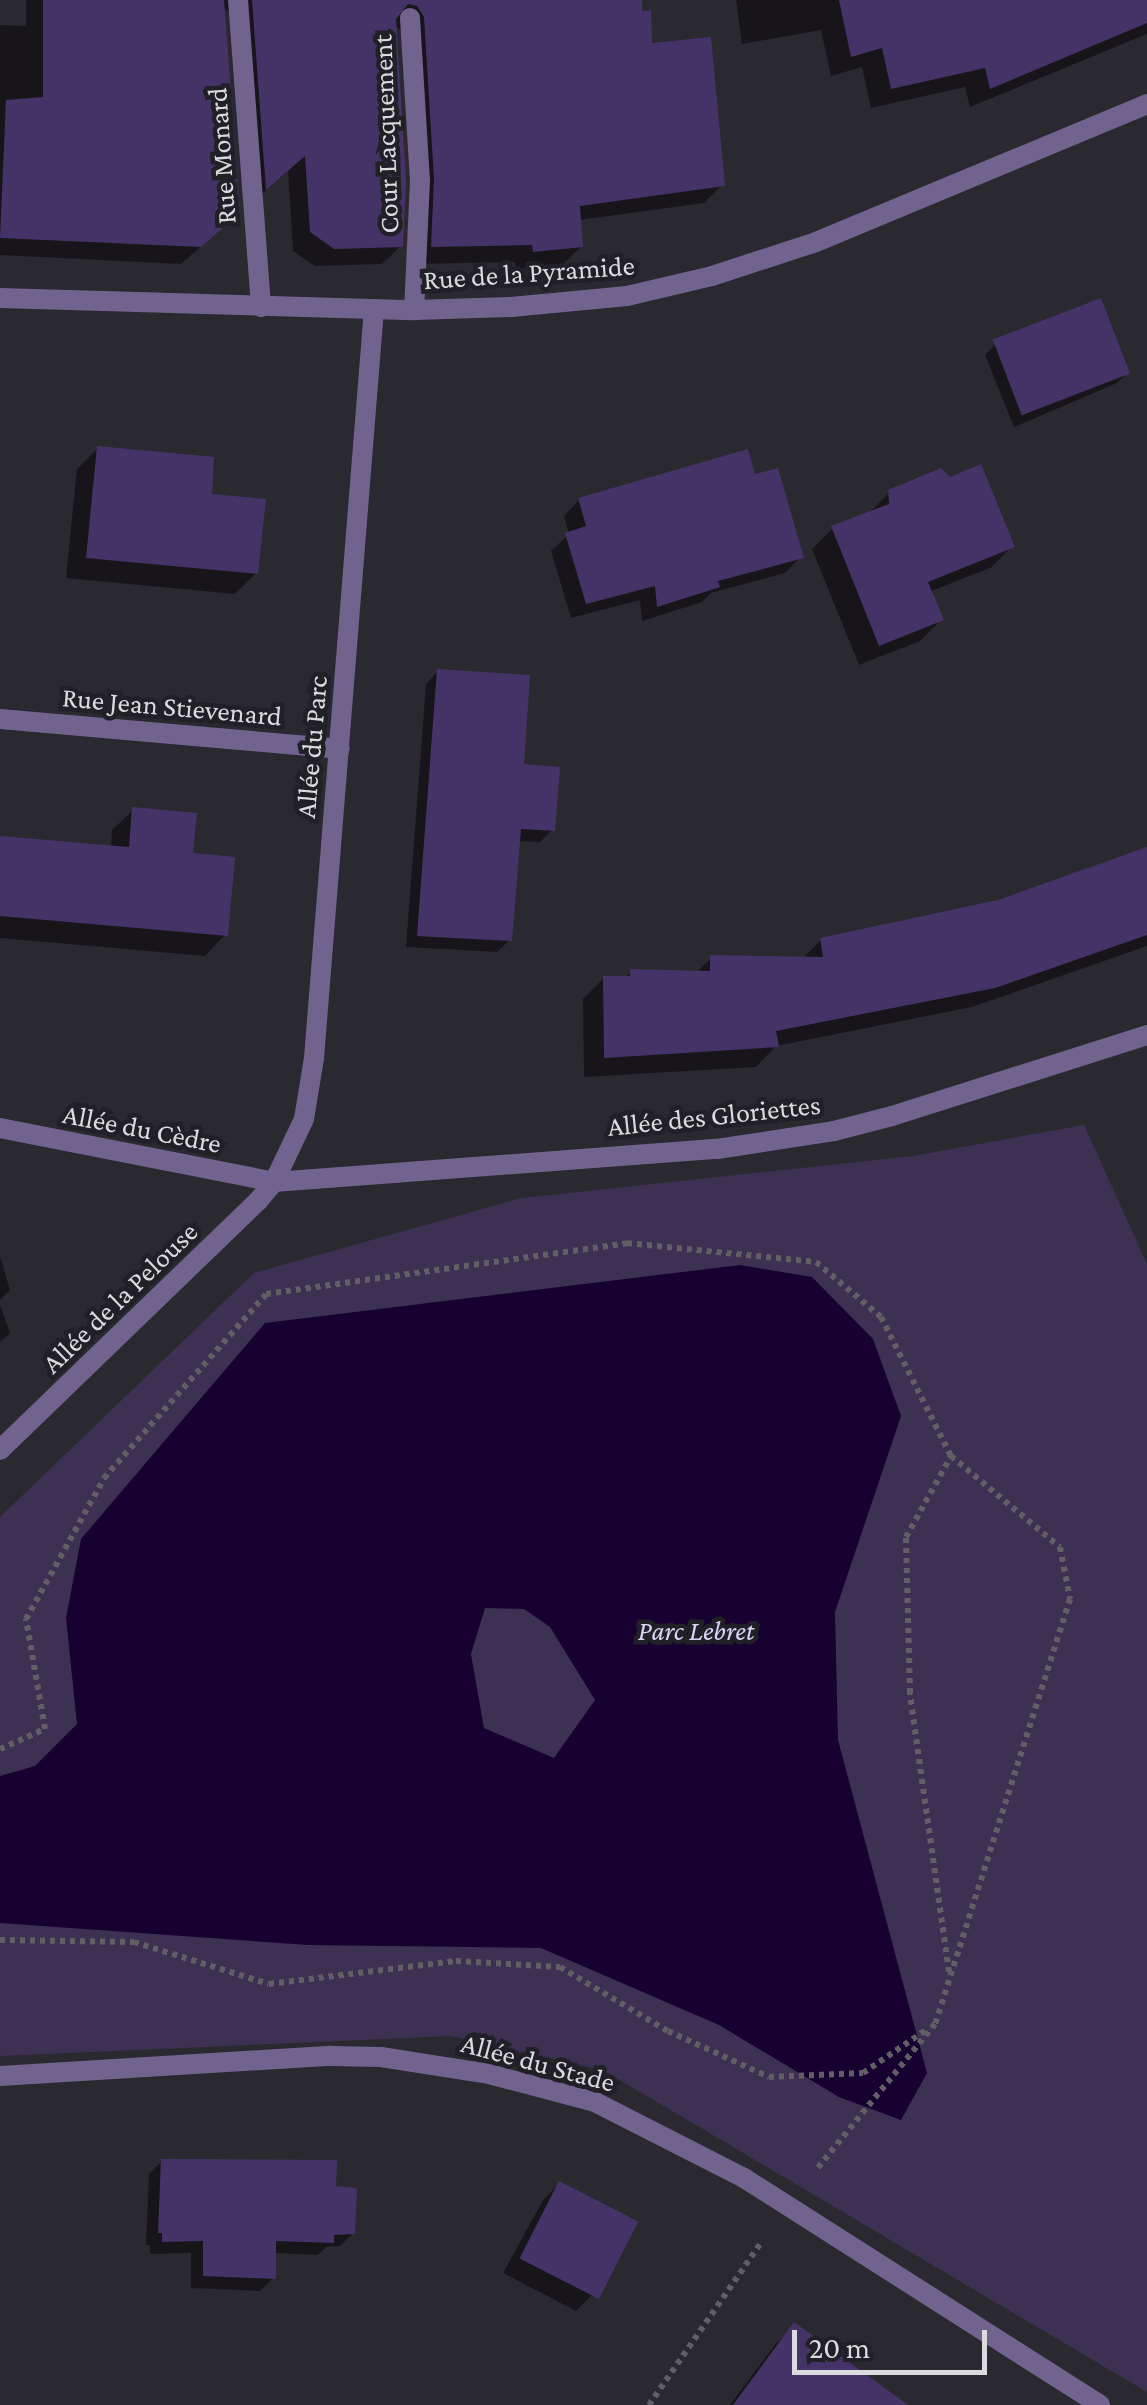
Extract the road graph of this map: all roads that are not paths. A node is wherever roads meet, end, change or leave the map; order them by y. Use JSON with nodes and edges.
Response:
{"nodes":[{"id":1,"x":238,"y":0,"type":"edge"},
{"id":2,"x":410,"y":18,"type":"dead end"},
{"id":3,"x":1147,"y":104,"type":"edge"},
{"id":4,"x":0,"y":298,"type":"edge"},
{"id":5,"x":260,"y":307,"type":"junction"},
{"id":6,"x":374,"y":309,"type":"junction"},
{"id":7,"x":414,"y":310,"type":"junction"},
{"id":8,"x":0,"y":719,"type":"edge"},
{"id":9,"x":340,"y":749,"type":"junction"},
{"id":10,"x":1147,"y":1035,"type":"edge"},
{"id":11,"x":0,"y":1128,"type":"edge"},
{"id":12,"x":274,"y":1182,"type":"junction"},
{"id":13,"x":0,"y":1450,"type":"edge"},
{"id":14,"x":0,"y":2076,"type":"edge"},
{"id":15,"x":1100,"y":2405,"type":"edge"}],
"edges":[{"from":1,"to":5,"type":"street","name":"Rue Monard"},
{"from":2,"to":7,"type":"street","name":"Cour Lacquement"},
{"from":3,"to":7,"type":"street","name":"Rue de la Pyramide"},
{"from":4,"to":5,"type":"street","name":"Rue de la Pyramide"},
{"from":5,"to":6,"type":"street","name":"Rue de la Pyramide"},
{"from":6,"to":7,"type":"street","name":"Rue de la Pyramide"},
{"from":6,"to":9,"type":"street","name":"Allée du Parc"},
{"from":8,"to":9,"type":"street","name":"Rue Jean Stievenard"},
{"from":9,"to":12,"type":"street","name":"Allée du Parc"},
{"from":10,"to":12,"type":"street","name":"Allée des Gloriettes"},
{"from":11,"to":12,"type":"street","name":"Allée du Cèdre"},
{"from":12,"to":13,"type":"street","name":"Allée de la Pelouse"},
{"from":14,"to":15,"type":"street","name":"Allée du Stade"}]}
